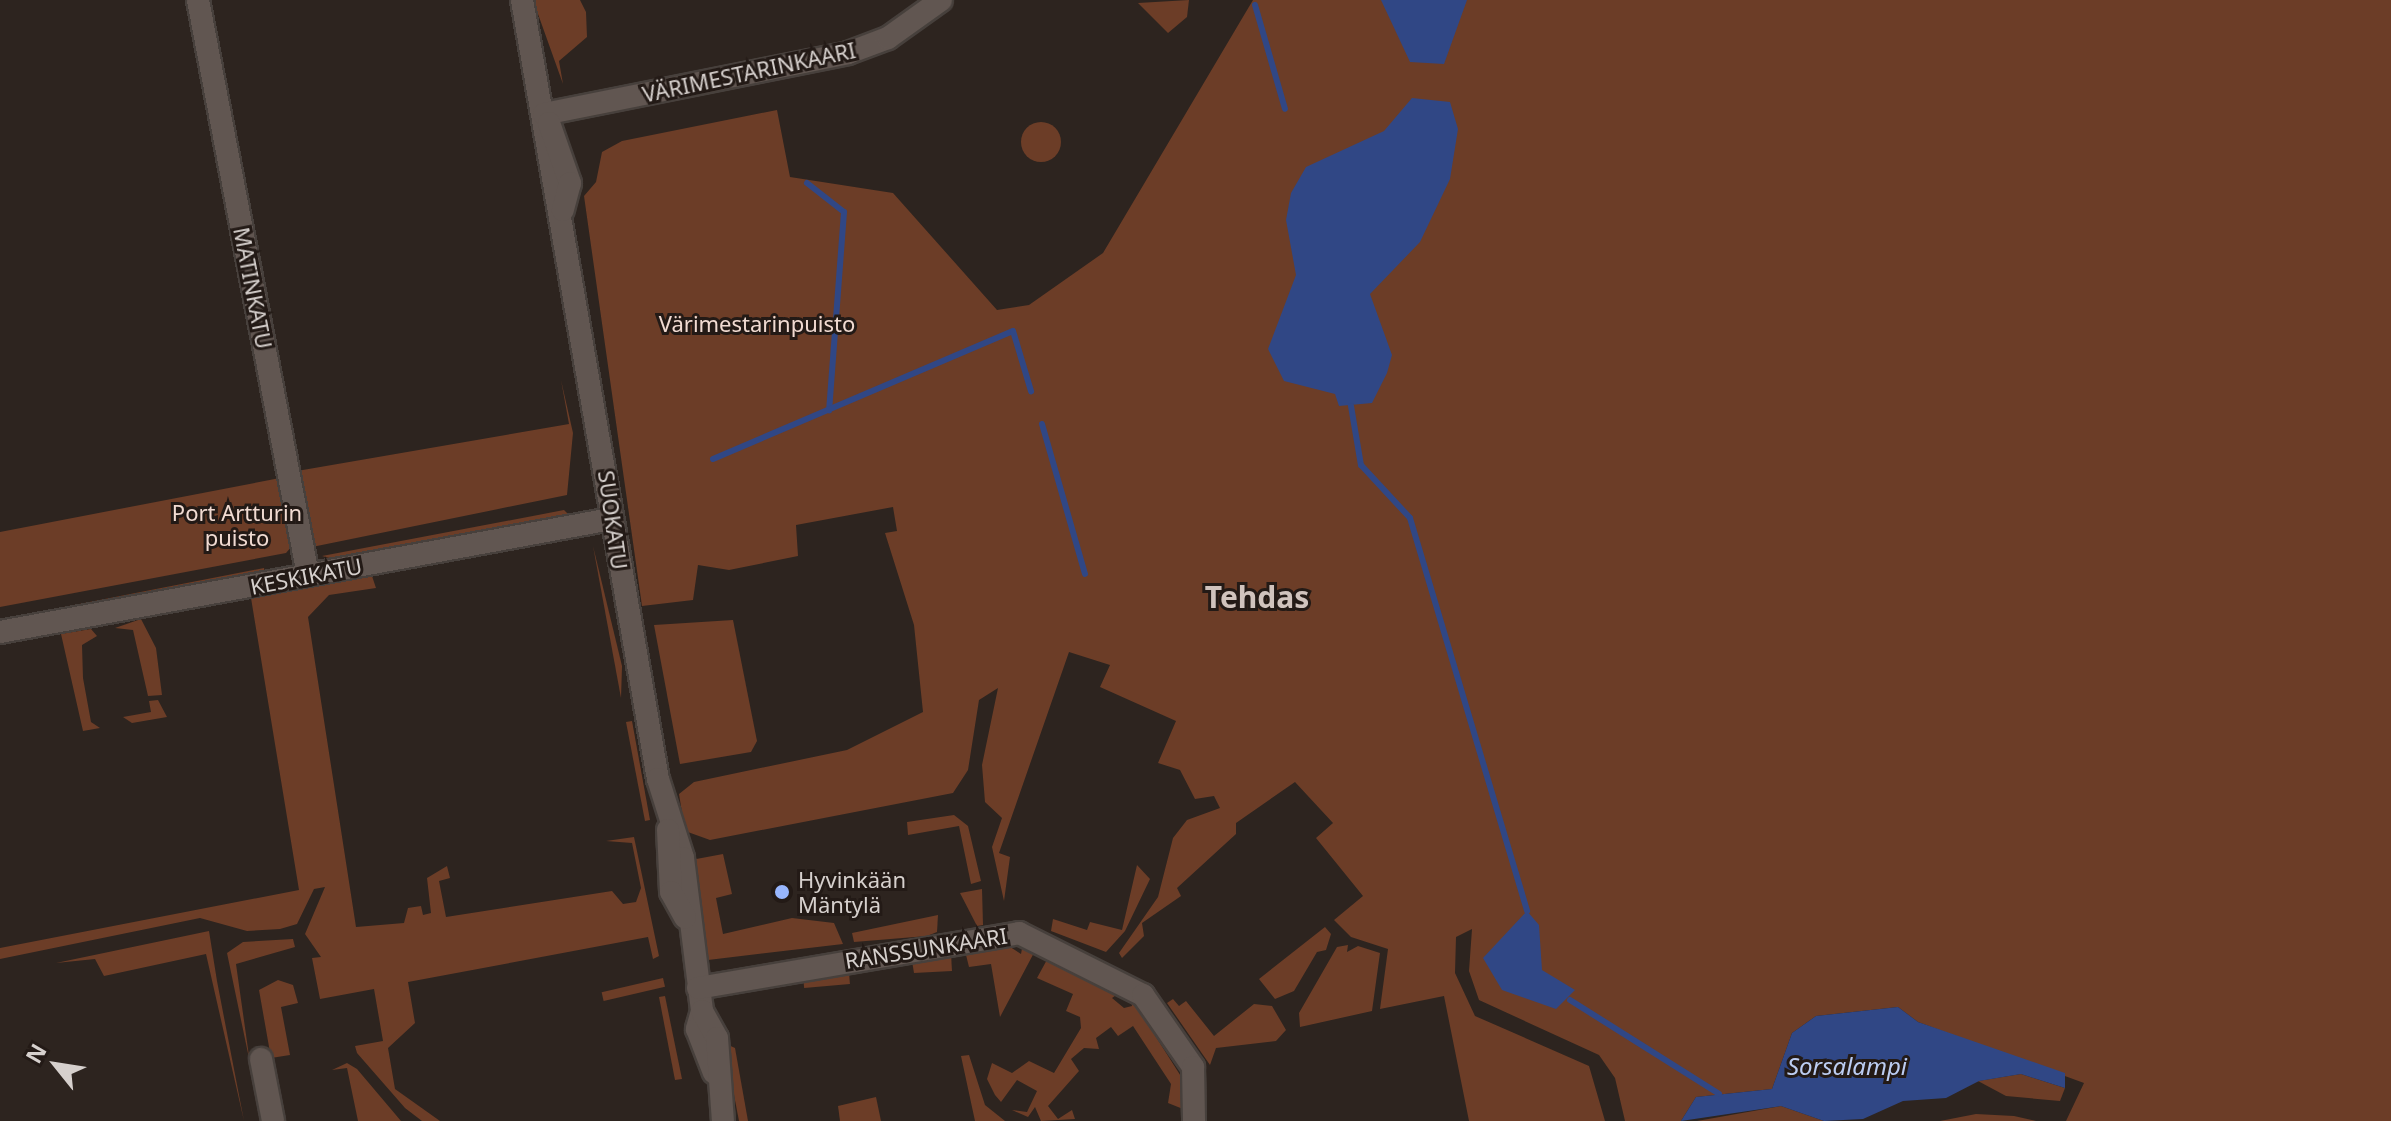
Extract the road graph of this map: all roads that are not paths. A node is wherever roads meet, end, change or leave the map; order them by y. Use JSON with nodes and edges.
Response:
{"nodes":[{"id":1,"x":198,"y":0,"type":"edge"},
{"id":2,"x":522,"y":0,"type":"edge"},
{"id":3,"x":941,"y":0,"type":"edge"},
{"id":4,"x":544,"y":114,"type":"junction"},
{"id":5,"x":611,"y":519,"type":"junction"},
{"id":6,"x":308,"y":575,"type":"junction"},
{"id":7,"x":0,"y":632,"type":"edge"},
{"id":8,"x":698,"y":988,"type":"junction"},
{"id":9,"x":261,"y":1059,"type":"dead end"},
{"id":10,"x":273,"y":1121,"type":"edge"},
{"id":11,"x":723,"y":1121,"type":"edge"},
{"id":12,"x":1194,"y":1121,"type":"edge"}],
"edges":[{"from":1,"to":6,"type":"street","name":"MATINKATU"},
{"from":2,"to":4,"type":"street","name":"SUOKATU"},
{"from":3,"to":4,"type":"street","name":"VÄRIMESTARINKAARI"},
{"from":4,"to":5,"type":"street","name":"SUOKATU"},
{"from":5,"to":6,"type":"street","name":"KESKIKATU"},
{"from":5,"to":8,"type":"street","name":"SUOKATU"},
{"from":6,"to":7,"type":"street","name":"KESKIKATU"},
{"from":8,"to":11,"type":"street","name":"SUOKATU"},
{"from":8,"to":12,"type":"street","name":"RANSSUNKAARI"},
{"from":9,"to":10,"type":"street"}]}
